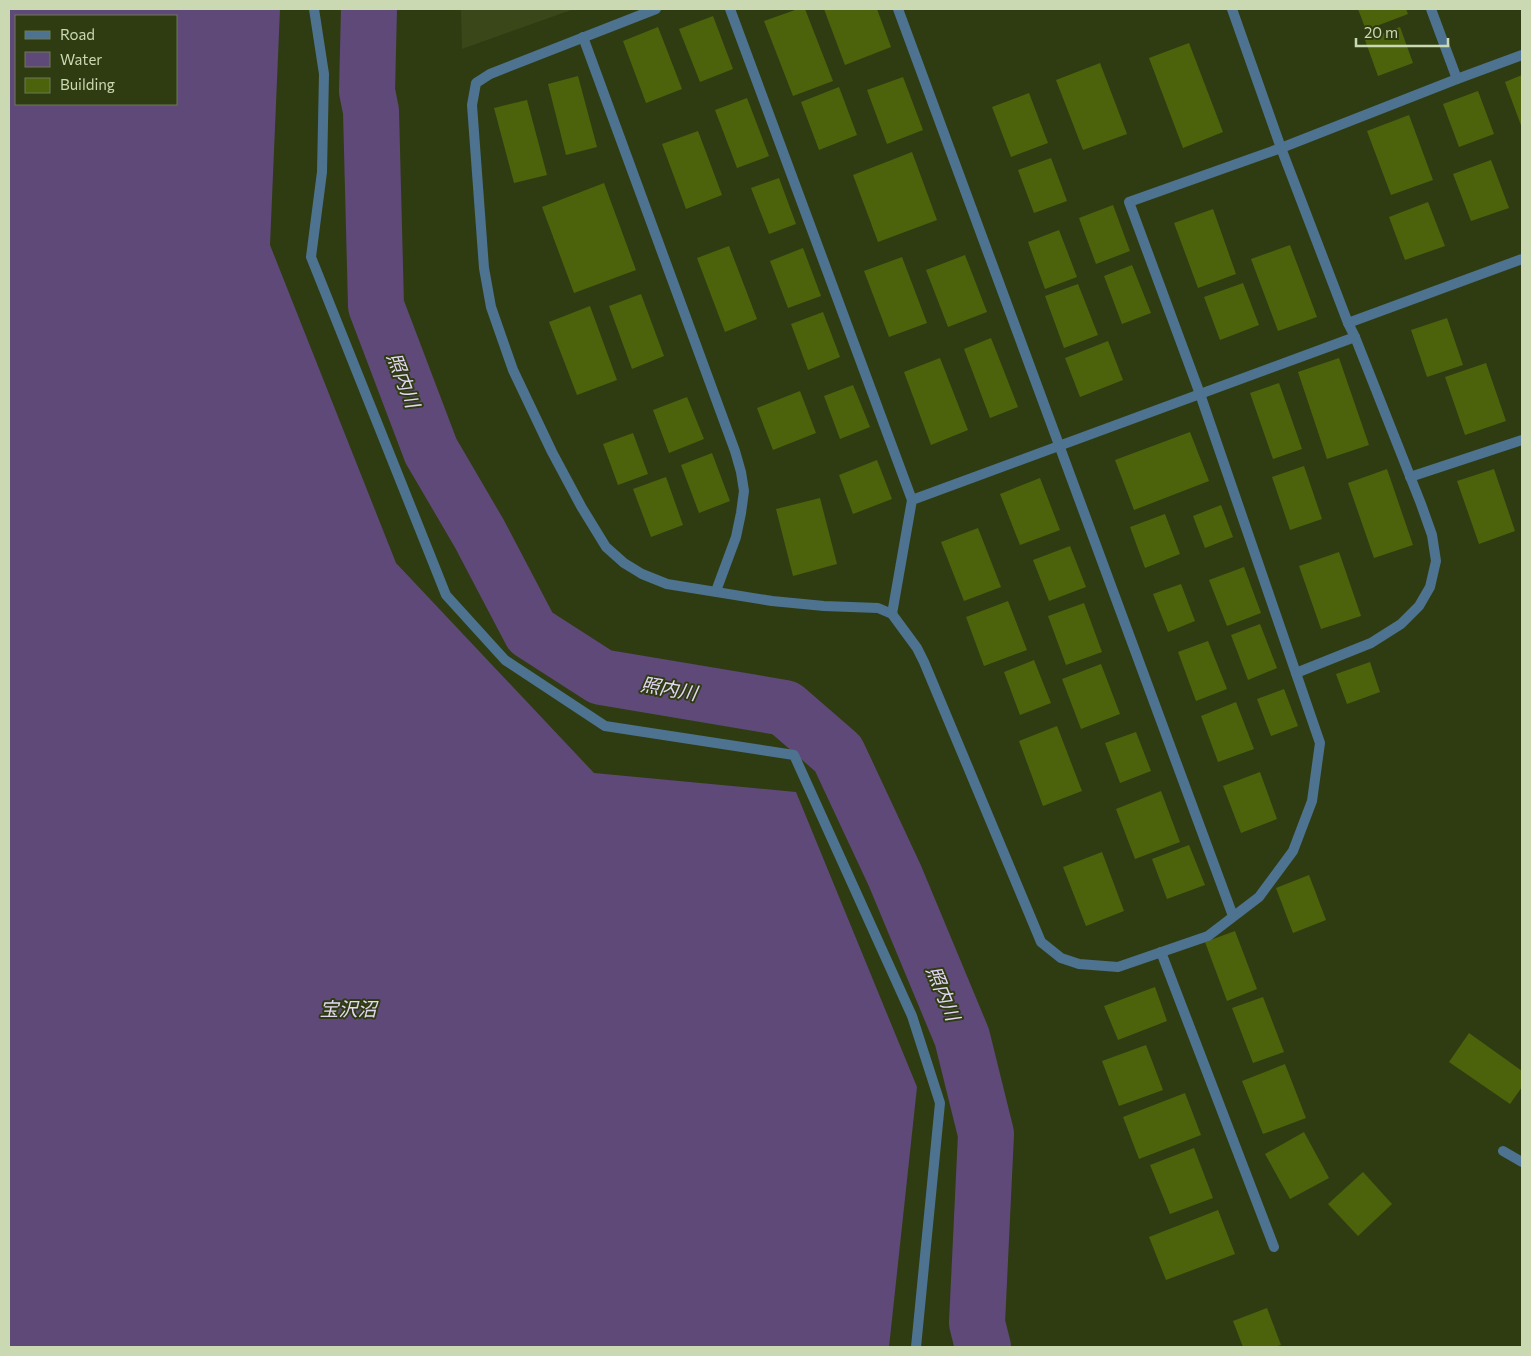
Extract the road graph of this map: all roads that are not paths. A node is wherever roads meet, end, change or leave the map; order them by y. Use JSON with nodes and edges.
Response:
{"nodes":[{"id":1,"x":314,"y":9,"type":"edge"},
{"id":2,"x":656,"y":9,"type":"edge"},
{"id":3,"x":730,"y":9,"type":"edge"},
{"id":4,"x":898,"y":9,"type":"edge"},
{"id":5,"x":1232,"y":9,"type":"edge"},
{"id":6,"x":1431,"y":9,"type":"edge"},
{"id":7,"x":583,"y":37,"type":"junction"},
{"id":8,"x":1522,"y":55,"type":"edge"},
{"id":9,"x":1457,"y":79,"type":"junction"},
{"id":10,"x":1281,"y":148,"type":"junction"},
{"id":11,"x":1522,"y":259,"type":"edge"},
{"id":12,"x":1348,"y":323,"type":"junction"},
{"id":13,"x":1355,"y":337,"type":"junction"},
{"id":14,"x":1200,"y":394,"type":"junction"},
{"id":15,"x":1522,"y":440,"type":"edge"},
{"id":16,"x":1060,"y":446,"type":"junction"},
{"id":17,"x":1410,"y":477,"type":"junction"},
{"id":18,"x":912,"y":500,"type":"junction"},
{"id":19,"x":716,"y":591,"type":"junction"},
{"id":20,"x":892,"y":614,"type":"junction"},
{"id":21,"x":1296,"y":673,"type":"junction"},
{"id":22,"x":1233,"y":916,"type":"junction"},
{"id":23,"x":1161,"y":952,"type":"junction"},
{"id":24,"x":1503,"y":1151,"type":"dead end"},
{"id":25,"x":1522,"y":1162,"type":"edge"},
{"id":26,"x":1274,"y":1247,"type":"dead end"},
{"id":27,"x":916,"y":1347,"type":"edge"}],
"edges":[{"from":1,"to":27,"type":"street"},
{"from":2,"to":7,"type":"street"},
{"from":3,"to":18,"type":"street"},
{"from":4,"to":16,"type":"street"},
{"from":5,"to":10,"type":"street"},
{"from":6,"to":9,"type":"street"},
{"from":7,"to":19,"type":"street"},
{"from":7,"to":19,"type":"street"},
{"from":8,"to":9,"type":"street"},
{"from":9,"to":10,"type":"street"},
{"from":10,"to":12,"type":"street"},
{"from":10,"to":14,"type":"street"},
{"from":11,"to":12,"type":"street"},
{"from":12,"to":13,"type":"street"},
{"from":13,"to":14,"type":"street"},
{"from":13,"to":17,"type":"street"},
{"from":14,"to":16,"type":"street"},
{"from":14,"to":21,"type":"street"},
{"from":15,"to":17,"type":"street"},
{"from":16,"to":18,"type":"street"},
{"from":16,"to":22,"type":"street"},
{"from":17,"to":21,"type":"street"},
{"from":18,"to":20,"type":"street"},
{"from":19,"to":20,"type":"street"},
{"from":20,"to":23,"type":"street"},
{"from":21,"to":22,"type":"street"},
{"from":22,"to":23,"type":"street"},
{"from":23,"to":26,"type":"street"},
{"from":24,"to":25,"type":"street"}]}
